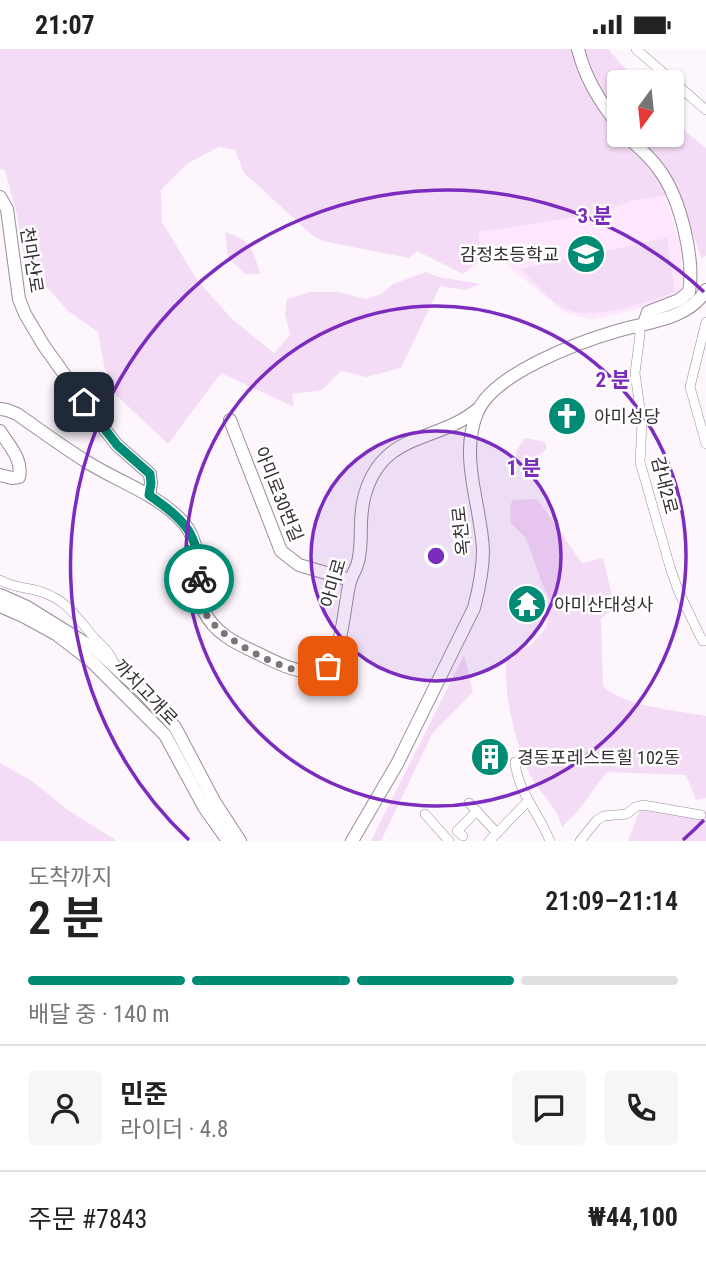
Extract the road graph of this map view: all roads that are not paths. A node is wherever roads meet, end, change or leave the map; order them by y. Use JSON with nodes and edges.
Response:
{"nodes":[{"id":1,"x":578,"y":49,"type":"edge"},
{"id":2,"x":636,"y":49,"type":"edge"},
{"id":3,"x":706,"y":110,"type":"edge"},
{"id":4,"x":607,"y":111,"type":"edge"},
{"id":5,"x":637,"y":147,"type":"edge"},
{"id":6,"x":0,"y":197,"type":"edge"},
{"id":7,"x":706,"y":290,"type":"edge"},
{"id":8,"x":706,"y":321,"type":"edge"},
{"id":9,"x":642,"y":325,"type":"junction"},
{"id":10,"x":0,"y":409,"type":"edge"},
{"id":11,"x":478,"y":409,"type":"junction"},
{"id":12,"x":230,"y":420,"type":"dead end"},
{"id":13,"x":442,"y":429,"type":"junction"},
{"id":14,"x":0,"y":431,"type":"edge"},
{"id":15,"x":706,"y":444,"type":"edge"},
{"id":16,"x":470,"y":446,"type":"junction"},
{"id":17,"x":0,"y":475,"type":"edge"},
{"id":18,"x":149,"y":495,"type":"junction"},
{"id":19,"x":0,"y":580,"type":"edge"},
{"id":20,"x":350,"y":580,"type":"junction"},
{"id":21,"x":0,"y":595,"type":"edge"},
{"id":22,"x":0,"y":606,"type":"edge"},
{"id":23,"x":706,"y":641,"type":"edge"},
{"id":24,"x":115,"y":665,"type":"junction"},
{"id":25,"x":515,"y":762,"type":"dead end"},
{"id":26,"x":528,"y":801,"type":"junction"},
{"id":27,"x":469,"y":803,"type":"dead end"},
{"id":28,"x":477,"y":811,"type":"junction"},
{"id":29,"x":423,"y":815,"type":"dead end"},
{"id":30,"x":701,"y":815,"type":"dead end"},
{"id":31,"x":442,"y":833,"type":"edge"},
{"id":32,"x":497,"y":833,"type":"junction"},
{"id":33,"x":463,"y":836,"type":"dead end"},
{"id":34,"x":228,"y":841,"type":"edge"},
{"id":35,"x":240,"y":841,"type":"edge"},
{"id":36,"x":352,"y":841,"type":"edge"},
{"id":37,"x":489,"y":841,"type":"edge"},
{"id":38,"x":550,"y":841,"type":"edge"},
{"id":39,"x":580,"y":841,"type":"edge"}],
"edges":[{"from":1,"to":4,"type":"street"},
{"from":2,"to":3,"type":"street"},
{"from":5,"to":9,"type":"street"},
{"from":6,"to":18,"type":"street","name":"천마산로"},
{"from":7,"to":9,"type":"street"},
{"from":8,"to":15,"type":"street"},
{"from":9,"to":11,"type":"street"},
{"from":9,"to":23,"type":"street","name":"감내2로"},
{"from":10,"to":18,"type":"street","name":"아미로"},
{"from":11,"to":13,"type":"street","name":"아미로"},
{"from":11,"to":16,"type":"street","name":"옥천로"},
{"from":12,"to":20,"type":"street","name":"아미로30번길"},
{"from":13,"to":16,"type":"street"},
{"from":13,"to":20,"type":"street","name":"아미로"},
{"from":14,"to":17,"type":"street"},
{"from":16,"to":36,"type":"street","name":"옥천로"},
{"from":18,"to":20,"type":"street","name":"아미로"},
{"from":19,"to":24,"type":"street"},
{"from":21,"to":24,"type":"street"},
{"from":22,"to":34,"type":"street","name":"까치고개로"},
{"from":24,"to":35,"type":"street"},
{"from":25,"to":26,"type":"street"},
{"from":26,"to":32,"type":"street"},
{"from":26,"to":38,"type":"street"},
{"from":27,"to":28,"type":"street"},
{"from":28,"to":32,"type":"street"},
{"from":28,"to":33,"type":"street"},
{"from":29,"to":31,"type":"street"},
{"from":30,"to":39,"type":"street"},
{"from":32,"to":37,"type":"street"}]}
